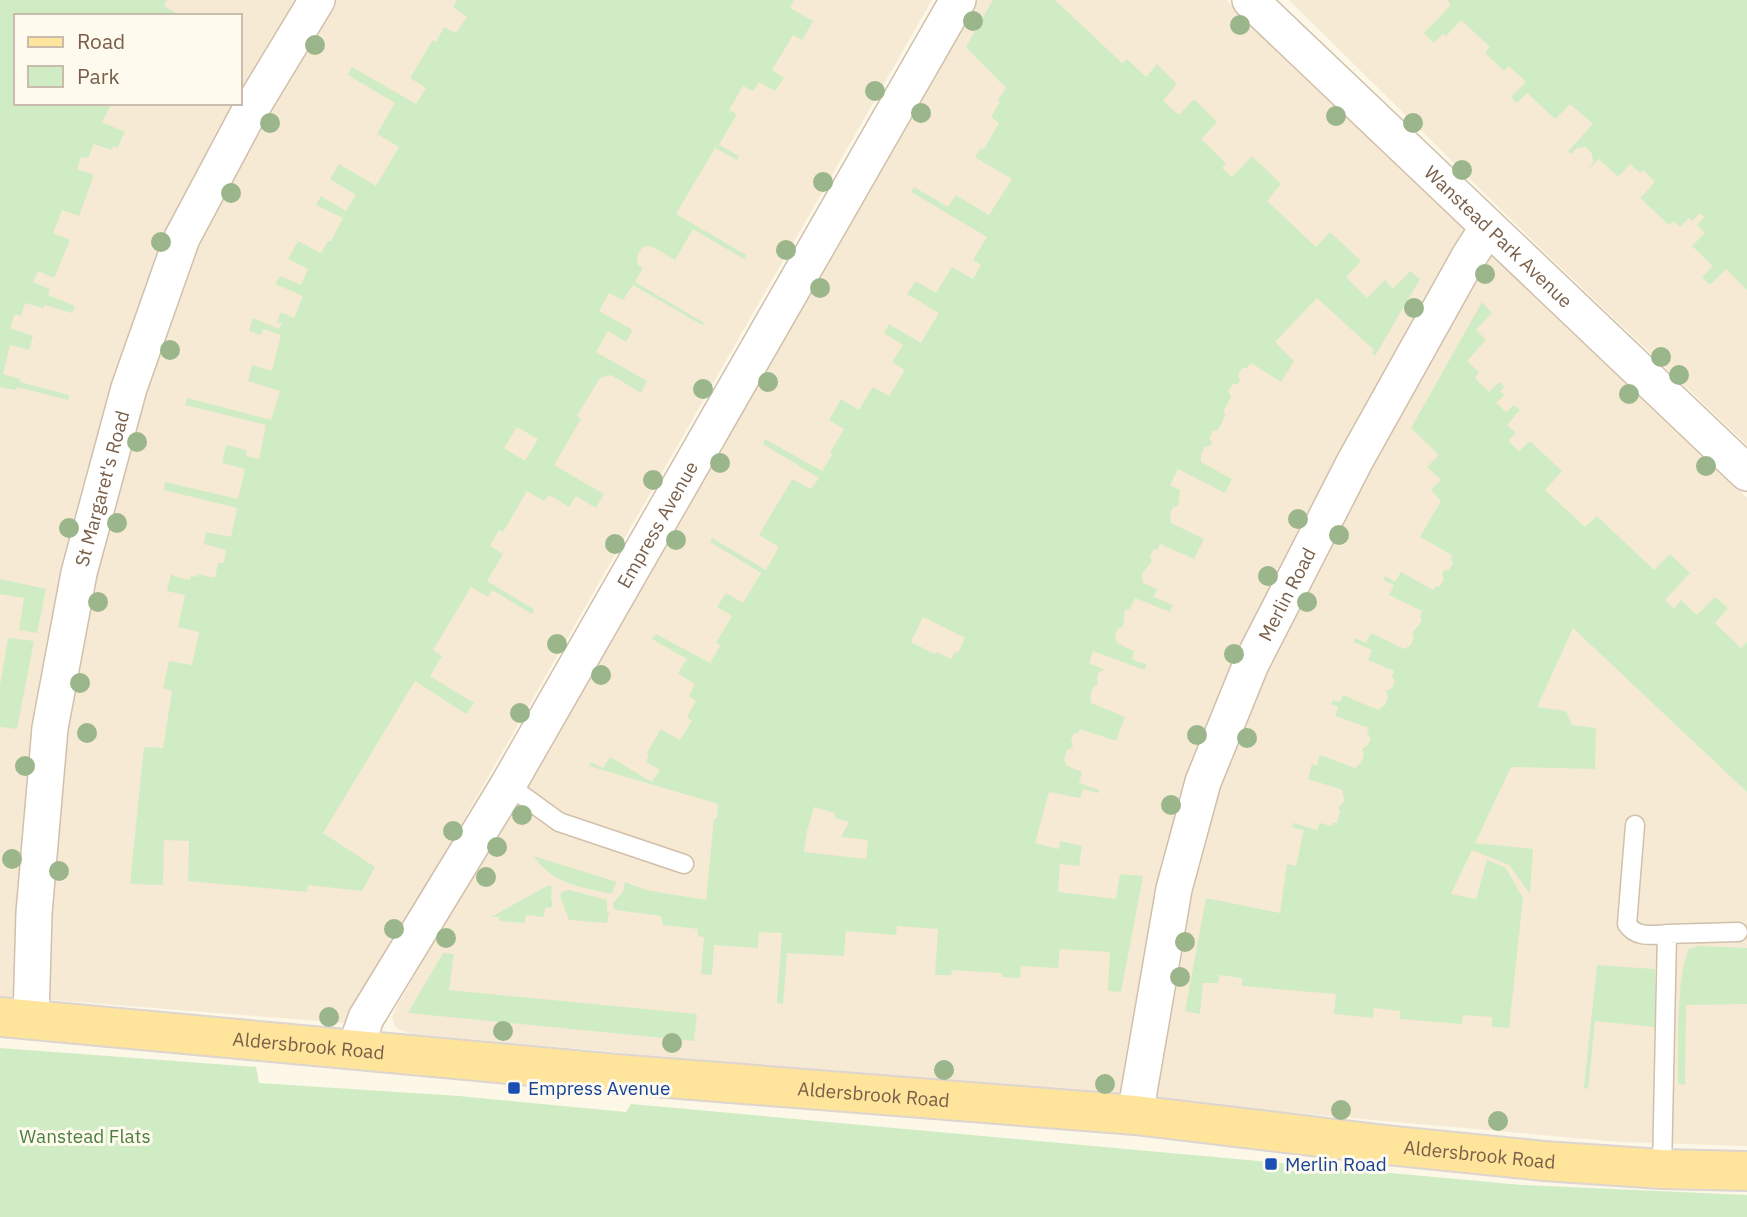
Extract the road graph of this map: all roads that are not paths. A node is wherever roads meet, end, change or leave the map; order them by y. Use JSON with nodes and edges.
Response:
{"nodes":[{"id":1,"x":317,"y":0,"type":"edge"},
{"id":2,"x":958,"y":0,"type":"edge"},
{"id":3,"x":1250,"y":0,"type":"edge"},
{"id":4,"x":1488,"y":227,"type":"junction"},
{"id":5,"x":1747,"y":473,"type":"edge"},
{"id":6,"x":508,"y":785,"type":"junction"},
{"id":7,"x":1635,"y":825,"type":"dead end"},
{"id":8,"x":684,"y":864,"type":"dead end"},
{"id":9,"x":1738,"y":932,"type":"dead end"},
{"id":10,"x":1667,"y":934,"type":"junction"},
{"id":11,"x":15,"y":1018,"type":"edge"},
{"id":12,"x":355,"y":1049,"type":"junction"},
{"id":13,"x":1135,"y":1115,"type":"junction"},
{"id":14,"x":1662,"y":1169,"type":"junction"},
{"id":15,"x":1747,"y":1171,"type":"edge"}],
"edges":[{"from":1,"to":11,"type":"street","name":"St Margaret's Road"},
{"from":2,"to":6,"type":"street","name":"Empress Avenue"},
{"from":3,"to":4,"type":"street","name":"Wanstead Park Avenue"},
{"from":4,"to":5,"type":"street","name":"Wanstead Park Avenue"},
{"from":4,"to":13,"type":"street","name":"Merlin Road"},
{"from":6,"to":8,"type":"lane"},
{"from":6,"to":12,"type":"street","name":"Empress Avenue"},
{"from":7,"to":10,"type":"lane"},
{"from":9,"to":10,"type":"lane"},
{"from":10,"to":14,"type":"lane"},
{"from":11,"to":12,"type":"main road","name":"Aldersbrook Road"},
{"from":12,"to":13,"type":"main road","name":"Aldersbrook Road"},
{"from":13,"to":14,"type":"main road","name":"Aldersbrook Road"},
{"from":14,"to":15,"type":"main road","name":"Aldersbrook Road"}]}
